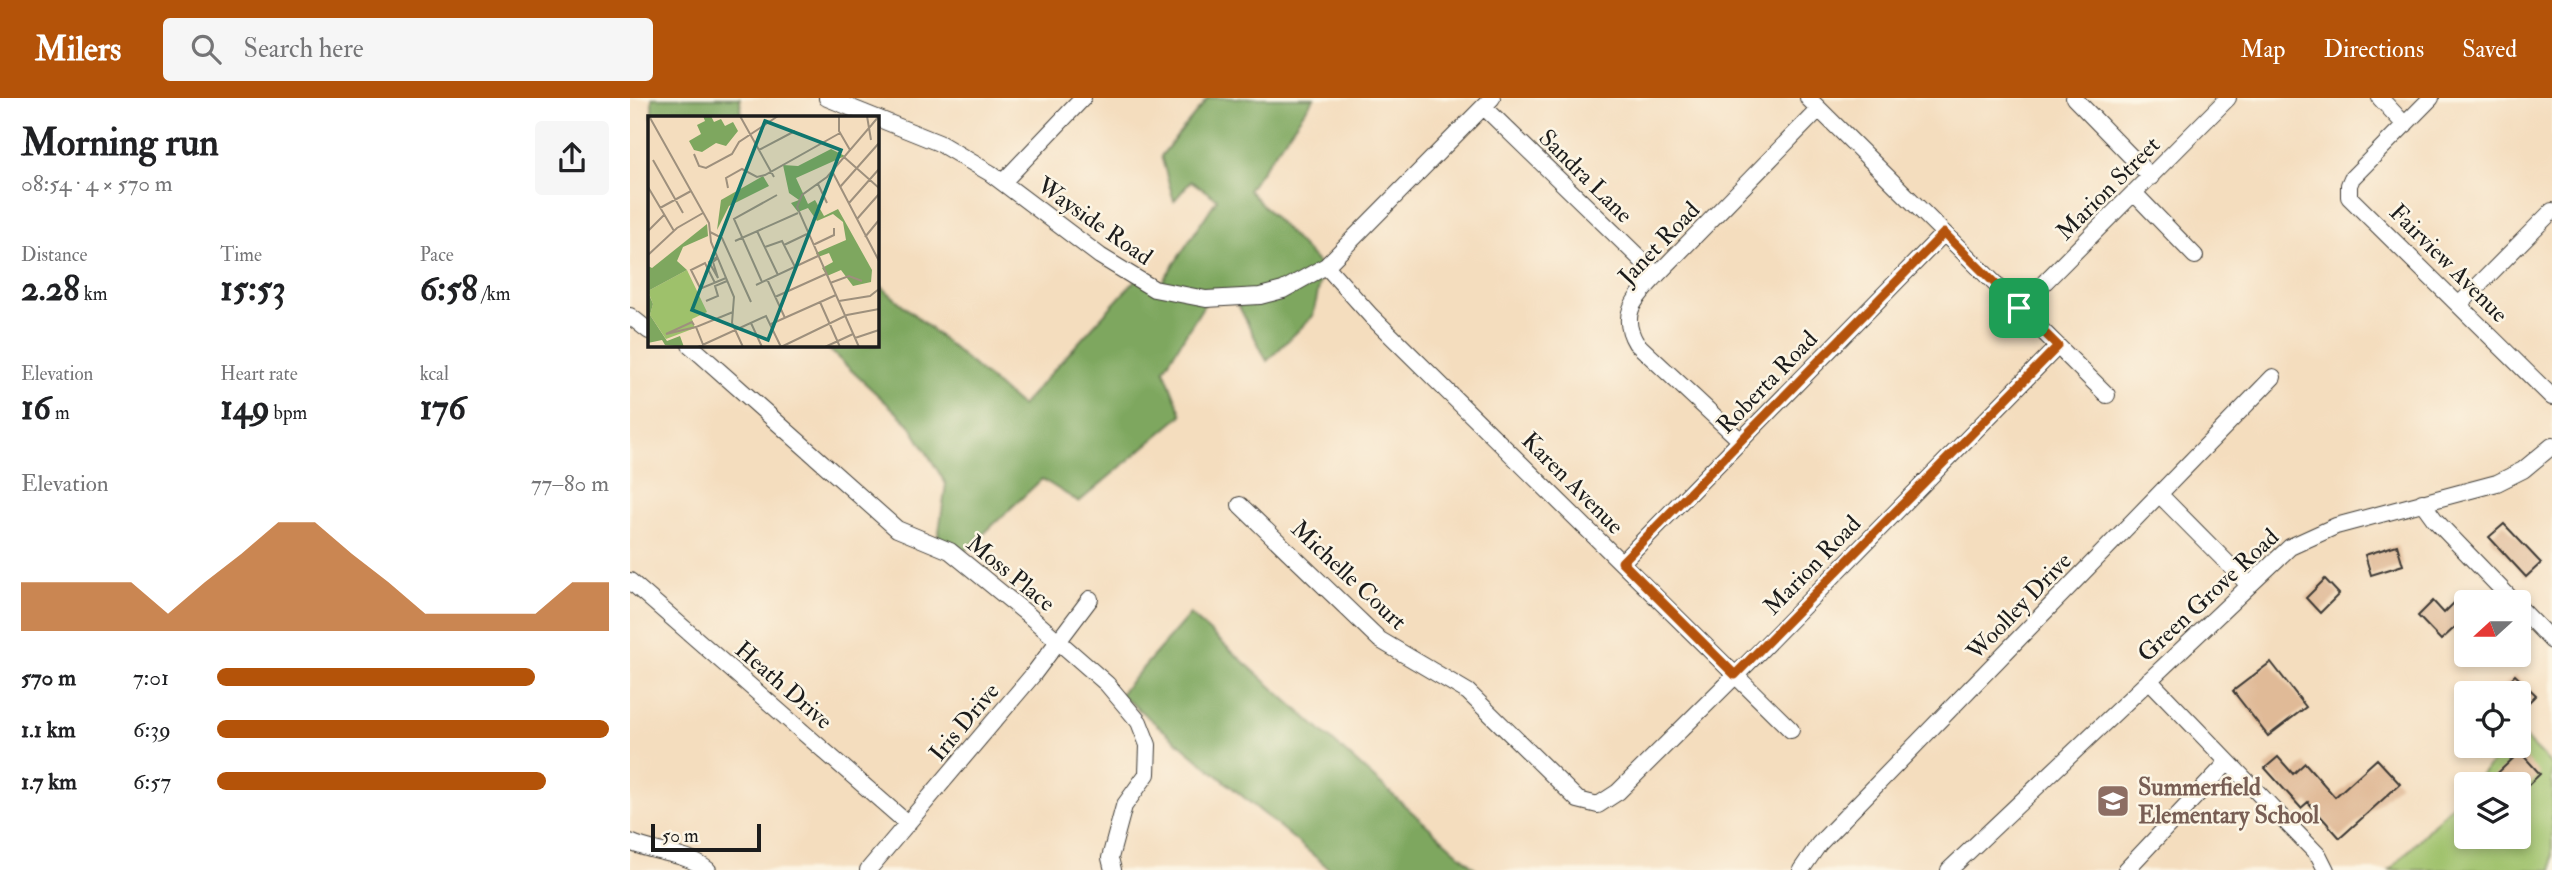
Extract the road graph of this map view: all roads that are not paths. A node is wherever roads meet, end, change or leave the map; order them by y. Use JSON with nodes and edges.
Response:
{"nodes":[{"id":1,"x":827,"y":98,"type":"edge"},
{"id":2,"x":1083,"y":98,"type":"edge"},
{"id":3,"x":2074,"y":98,"type":"edge"},
{"id":4,"x":2228,"y":98,"type":"edge"},
{"id":5,"x":2380,"y":98,"type":"edge"},
{"id":6,"x":2431,"y":98,"type":"edge"},
{"id":7,"x":845,"y":101,"type":"edge"},
{"id":8,"x":1488,"y":102,"type":"edge"},
{"id":9,"x":1814,"y":103,"type":"edge"},
{"id":10,"x":2406,"y":125,"type":"junction"},
{"id":11,"x":2151,"y":177,"type":"junction"},
{"id":12,"x":1003,"y":182,"type":"junction"},
{"id":13,"x":2135,"y":194,"type":"junction"},
{"id":14,"x":2552,"y":211,"type":"edge"},
{"id":15,"x":1944,"y":233,"type":"junction"},
{"id":16,"x":2195,"y":256,"type":"dead end"},
{"id":17,"x":1326,"y":266,"type":"junction"},
{"id":18,"x":1657,"y":275,"type":"junction"},
{"id":19,"x":2459,"y":305,"type":"junction"},
{"id":20,"x":2019,"y":308,"type":"junction"},
{"id":21,"x":630,"y":316,"type":"edge"},
{"id":22,"x":648,"y":330,"type":"edge"},
{"id":23,"x":691,"y":346,"type":"edge"},
{"id":24,"x":2058,"y":346,"type":"junction"},
{"id":25,"x":2273,"y":377,"type":"dead end"},
{"id":26,"x":2107,"y":395,"type":"dead end"},
{"id":27,"x":2552,"y":397,"type":"edge"},
{"id":28,"x":1741,"y":442,"type":"junction"},
{"id":29,"x":2552,"y":446,"type":"edge"},
{"id":30,"x":2160,"y":495,"type":"junction"},
{"id":31,"x":2422,"y":502,"type":"junction"},
{"id":32,"x":1240,"y":505,"type":"dead end"},
{"id":33,"x":1622,"y":562,"type":"junction"},
{"id":34,"x":630,"y":581,"type":"edge"},
{"id":35,"x":2249,"y":584,"type":"junction"},
{"id":36,"x":2502,"y":590,"type":"edge"},
{"id":37,"x":1090,"y":599,"type":"dead end"},
{"id":38,"x":2531,"y":619,"type":"edge"},
{"id":39,"x":1058,"y":641,"type":"junction"},
{"id":40,"x":2552,"y":641,"type":"edge"},
{"id":41,"x":1735,"y":675,"type":"junction"},
{"id":42,"x":2149,"y":680,"type":"junction"},
{"id":43,"x":1791,"y":730,"type":"dead end"},
{"id":44,"x":2228,"y":762,"type":"junction"},
{"id":45,"x":1592,"y":805,"type":"joint"},
{"id":46,"x":908,"y":824,"type":"junction"},
{"id":47,"x":630,"y":842,"type":"edge"},
{"id":48,"x":708,"y":870,"type":"edge"},
{"id":49,"x":868,"y":870,"type":"edge"},
{"id":50,"x":1113,"y":870,"type":"edge"},
{"id":51,"x":1801,"y":870,"type":"edge"},
{"id":52,"x":1949,"y":870,"type":"edge"},
{"id":53,"x":2126,"y":870,"type":"edge"},
{"id":54,"x":2326,"y":870,"type":"edge"}],
"edges":[{"from":1,"to":7,"type":"street","name":"Wayside Road"},
{"from":2,"to":12,"type":"street"},
{"from":3,"to":11,"type":"street"},
{"from":4,"to":11,"type":"street","name":"Marion Street"},
{"from":5,"to":10,"type":"street"},
{"from":6,"to":10,"type":"street"},
{"from":7,"to":12,"type":"street","name":"Wayside Road"},
{"from":8,"to":17,"type":"street","name":"Wayside Road"},
{"from":8,"to":18,"type":"street","name":"Sandra Lane"},
{"from":9,"to":15,"type":"street"},
{"from":9,"to":18,"type":"street","name":"Janet Road"},
{"from":10,"to":19,"type":"street","name":"Fairview Avenue"},
{"from":11,"to":13,"type":"street","name":"Marion Street"},
{"from":12,"to":17,"type":"street","name":"Wayside Road"},
{"from":13,"to":16,"type":"street"},
{"from":13,"to":20,"type":"street","name":"Marion Street"},
{"from":14,"to":19,"type":"street"},
{"from":15,"to":20,"type":"street"},
{"from":15,"to":28,"type":"street","name":"Roberta Road"},
{"from":17,"to":33,"type":"street","name":"Karen Avenue"},
{"from":18,"to":28,"type":"street","name":"Janet Road"},
{"from":19,"to":27,"type":"street","name":"Fairview Avenue"},
{"from":20,"to":24,"type":"street"},
{"from":21,"to":22,"type":"street"},
{"from":23,"to":39,"type":"street","name":"Moss Place"},
{"from":24,"to":26,"type":"street"},
{"from":24,"to":41,"type":"street","name":"Marion Road"},
{"from":25,"to":30,"type":"street","name":"Woolley Drive"},
{"from":28,"to":33,"type":"street","name":"Roberta Road"},
{"from":29,"to":31,"type":"street","name":"Green Grove Road"},
{"from":30,"to":35,"type":"street"},
{"from":30,"to":51,"type":"street","name":"Woolley Drive"},
{"from":31,"to":35,"type":"street","name":"Green Grove Road"},
{"from":31,"to":36,"type":"street"},
{"from":32,"to":45,"type":"street","name":"Michelle Court"},
{"from":33,"to":41,"type":"street","name":"Karen Avenue"},
{"from":34,"to":46,"type":"street","name":"Heath Drive"},
{"from":35,"to":42,"type":"street","name":"Green Grove Road"},
{"from":37,"to":39,"type":"street","name":"Iris Drive"},
{"from":38,"to":40,"type":"street"},
{"from":39,"to":46,"type":"street","name":"Iris Drive"},
{"from":39,"to":50,"type":"street","name":"Moss Place"},
{"from":41,"to":43,"type":"street","name":"Karen Avenue"},
{"from":41,"to":45,"type":"street","name":"Marion Road"},
{"from":42,"to":44,"type":"street"},
{"from":42,"to":52,"type":"street","name":"Green Grove Road"},
{"from":44,"to":53,"type":"street"},
{"from":44,"to":54,"type":"street"},
{"from":46,"to":49,"type":"street","name":"Iris Drive"},
{"from":47,"to":48,"type":"street"}]}
